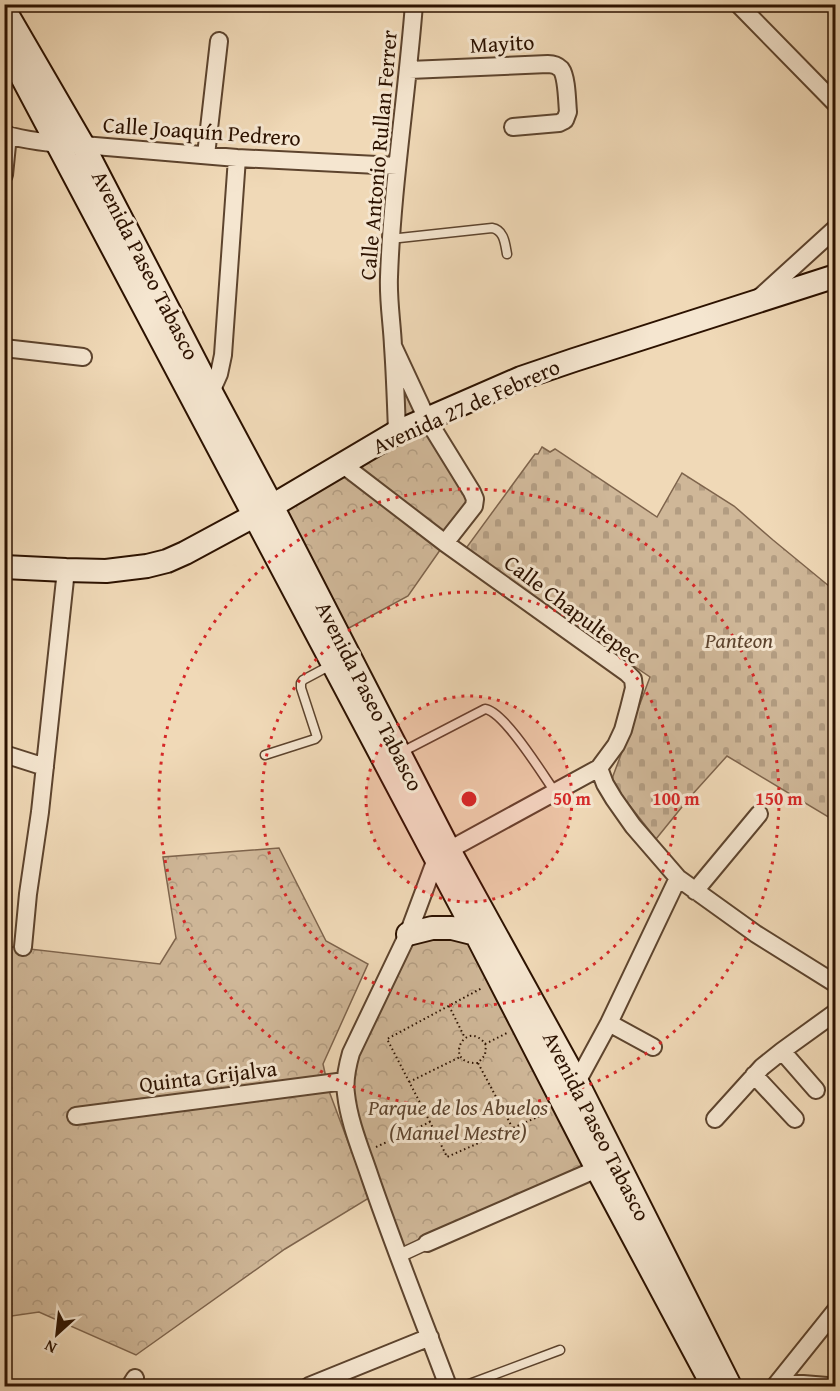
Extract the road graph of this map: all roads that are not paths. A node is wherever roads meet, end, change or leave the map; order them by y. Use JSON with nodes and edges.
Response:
{"nodes":[{"id":1,"x":414,"y":4,"type":"edge"},
{"id":2,"x":738,"y":4,"type":"edge"},
{"id":3,"x":4,"y":9,"type":"edge"},
{"id":4,"x":219,"y":41,"type":"dead end"},
{"id":5,"x":4,"y":43,"type":"edge"},
{"id":6,"x":409,"y":70,"type":"junction"},
{"id":7,"x":836,"y":104,"type":"edge"},
{"id":8,"x":513,"y":127,"type":"dead end"},
{"id":9,"x":6,"y":135,"type":"edge"},
{"id":10,"x":58,"y":144,"type":"junction"},
{"id":11,"x":83,"y":145,"type":"junction"},
{"id":12,"x":206,"y":155,"type":"junction"},
{"id":13,"x":237,"y":158,"type":"junction"},
{"id":14,"x":397,"y":166,"type":"junction"},
{"id":15,"x":4,"y":176,"type":"edge"},
{"id":16,"x":836,"y":228,"type":"edge"},
{"id":17,"x":390,"y":239,"type":"junction"},
{"id":18,"x":507,"y":254,"type":"dead end"},
{"id":19,"x":836,"y":276,"type":"edge"},
{"id":20,"x":755,"y":302,"type":"junction"},
{"id":21,"x":393,"y":346,"type":"junction"},
{"id":22,"x":4,"y":348,"type":"edge"},
{"id":23,"x":82,"y":357,"type":"dead end"},
{"id":24,"x":211,"y":392,"type":"junction"},
{"id":25,"x":427,"y":419,"type":"junction"},
{"id":26,"x":397,"y":432,"type":"junction"},
{"id":27,"x":342,"y":464,"type":"junction"},
{"id":28,"x":263,"y":511,"type":"junction"},
{"id":29,"x":446,"y":543,"type":"junction"},
{"id":30,"x":4,"y":567,"type":"edge"},
{"id":31,"x":66,"y":570,"type":"junction"},
{"id":32,"x":333,"y":664,"type":"junction"},
{"id":33,"x":400,"y":753,"type":"junction"},
{"id":34,"x":4,"y":754,"type":"edge"},
{"id":35,"x":265,"y":755,"type":"dead end"},
{"id":36,"x":45,"y":767,"type":"junction"},
{"id":37,"x":599,"y":768,"type":"junction"},
{"id":38,"x":555,"y":792,"type":"junction"},
{"id":39,"x":759,"y":814,"type":"dead end"},
{"id":40,"x":443,"y":854,"type":"junction"},
{"id":41,"x":678,"y":878,"type":"junction"},
{"id":42,"x":695,"y":891,"type":"junction"},
{"id":43,"x":408,"y":934,"type":"junction"},
{"id":44,"x":476,"y":934,"type":"junction"},
{"id":45,"x":23,"y":947,"type":"dead end"},
{"id":46,"x":836,"y":984,"type":"edge"},
{"id":47,"x":836,"y":1012,"type":"edge"},
{"id":48,"x":609,"y":1023,"type":"junction"},
{"id":49,"x":653,"y":1047,"type":"dead end"},
{"id":50,"x":782,"y":1051,"type":"junction"},
{"id":51,"x":754,"y":1075,"type":"junction"},
{"id":52,"x":345,"y":1081,"type":"junction"},
{"id":53,"x":577,"y":1082,"type":"junction"},
{"id":54,"x":816,"y":1090,"type":"dead end"},
{"id":55,"x":76,"y":1116,"type":"dead end"},
{"id":56,"x":715,"y":1119,"type":"dead end"},
{"id":57,"x":795,"y":1119,"type":"dead end"},
{"id":58,"x":597,"y":1169,"type":"junction"},
{"id":59,"x":427,"y":1243,"type":"joint"},
{"id":60,"x":399,"y":1256,"type":"junction"},
{"id":61,"x":836,"y":1311,"type":"edge"},
{"id":62,"x":430,"y":1337,"type":"junction"},
{"id":63,"x":560,"y":1350,"type":"dead end"},
{"id":64,"x":777,"y":1384,"type":"edge"},
{"id":65,"x":309,"y":1386,"type":"edge"},
{"id":66,"x":448,"y":1386,"type":"edge"},
{"id":67,"x":464,"y":1386,"type":"edge"},
{"id":68,"x":712,"y":1386,"type":"edge"},
{"id":69,"x":730,"y":1386,"type":"edge"},
{"id":70,"x":827,"y":1386,"type":"edge"}],
"edges":[{"from":1,"to":6,"type":"street","name":"Calle Antonio Rullan Ferrer"},
{"from":2,"to":7,"type":"street"},
{"from":3,"to":11,"type":"main road","name":"Avenida Paseo Tabasco"},
{"from":4,"to":12,"type":"street"},
{"from":5,"to":10,"type":"main road","name":"Avenida Paseo Tabasco"},
{"from":6,"to":8,"type":"street","name":"Mayito"},
{"from":6,"to":14,"type":"street","name":"Calle Antonio Rullan Ferrer"},
{"from":9,"to":10,"type":"street","name":"Calle Joaquín Pedrero"},
{"from":9,"to":15,"type":"street"},
{"from":10,"to":11,"type":"street","name":"Calle Joaquín Pedrero"},
{"from":10,"to":28,"type":"main road","name":"Avenida Paseo Tabasco"},
{"from":11,"to":12,"type":"street","name":"Calle Joaquín Pedrero"},
{"from":11,"to":24,"type":"main road","name":"Avenida Paseo Tabasco"},
{"from":12,"to":13,"type":"street","name":"Calle Joaquín Pedrero"},
{"from":13,"to":14,"type":"street","name":"Calle Joaquín Pedrero"},
{"from":13,"to":24,"type":"street"},
{"from":14,"to":17,"type":"street","name":"Calle Antonio Rullan Ferrer"},
{"from":16,"to":20,"type":"street"},
{"from":17,"to":18,"type":"lane"},
{"from":17,"to":21,"type":"street","name":"Calle Antonio Rullan Ferrer"},
{"from":19,"to":20,"type":"main road","name":"Avenida 27 de Febrero"},
{"from":20,"to":25,"type":"main road","name":"Avenida 27 de Febrero"},
{"from":21,"to":25,"type":"street","name":"Calle Antonio Rullan Ferrer"},
{"from":21,"to":26,"type":"street","name":"Calle Antonio Rullan Ferrer"},
{"from":22,"to":23,"type":"street"},
{"from":24,"to":28,"type":"main road","name":"Avenida Paseo Tabasco"},
{"from":25,"to":26,"type":"main road","name":"Avenida 27 de Febrero"},
{"from":25,"to":29,"type":"street"},
{"from":26,"to":27,"type":"main road","name":"Avenida 27 de Febrero"},
{"from":27,"to":28,"type":"main road","name":"Avenida 27 de Febrero"},
{"from":27,"to":29,"type":"street","name":"Calle Chapultepec"},
{"from":28,"to":31,"type":"main road","name":"Avenida 27 de Febrero"},
{"from":28,"to":32,"type":"main road","name":"Avenida Paseo Tabasco"},
{"from":28,"to":33,"type":"main road","name":"Avenida Paseo Tabasco"},
{"from":29,"to":37,"type":"street","name":"Calle Chapultepec"},
{"from":30,"to":31,"type":"main road","name":"Avenida 27 de Febrero"},
{"from":31,"to":36,"type":"street"},
{"from":32,"to":35,"type":"lane"},
{"from":32,"to":40,"type":"main road","name":"Avenida Paseo Tabasco"},
{"from":33,"to":38,"type":"lane"},
{"from":33,"to":40,"type":"main road","name":"Avenida Paseo Tabasco"},
{"from":34,"to":36,"type":"street"},
{"from":36,"to":45,"type":"street"},
{"from":37,"to":38,"type":"street","name":"Calle Chapultepec"},
{"from":37,"to":41,"type":"street"},
{"from":38,"to":40,"type":"street","name":"Calle Chapultepec"},
{"from":39,"to":42,"type":"street"},
{"from":40,"to":43,"type":"street"},
{"from":40,"to":44,"type":"main road","name":"Avenida Paseo Tabasco"},
{"from":40,"to":53,"type":"main road","name":"Avenida Paseo Tabasco"},
{"from":41,"to":42,"type":"street"},
{"from":41,"to":48,"type":"street"},
{"from":42,"to":46,"type":"street"},
{"from":43,"to":44,"type":"main road"},
{"from":43,"to":52,"type":"street"},
{"from":44,"to":58,"type":"main road","name":"Avenida Paseo Tabasco"},
{"from":47,"to":50,"type":"street"},
{"from":48,"to":49,"type":"street"},
{"from":48,"to":53,"type":"street"},
{"from":50,"to":51,"type":"street"},
{"from":50,"to":54,"type":"street"},
{"from":51,"to":56,"type":"street"},
{"from":51,"to":57,"type":"street"},
{"from":52,"to":55,"type":"street","name":"Quinta Grijalva"},
{"from":52,"to":60,"type":"street"},
{"from":53,"to":69,"type":"main road","name":"Avenida Paseo Tabasco"},
{"from":58,"to":59,"type":"street"},
{"from":58,"to":68,"type":"main road","name":"Avenida Paseo Tabasco"},
{"from":59,"to":60,"type":"street"},
{"from":60,"to":62,"type":"street"},
{"from":61,"to":64,"type":"street"},
{"from":62,"to":65,"type":"street"},
{"from":62,"to":66,"type":"street"},
{"from":63,"to":67,"type":"lane"},
{"from":64,"to":70,"type":"street"}]}
